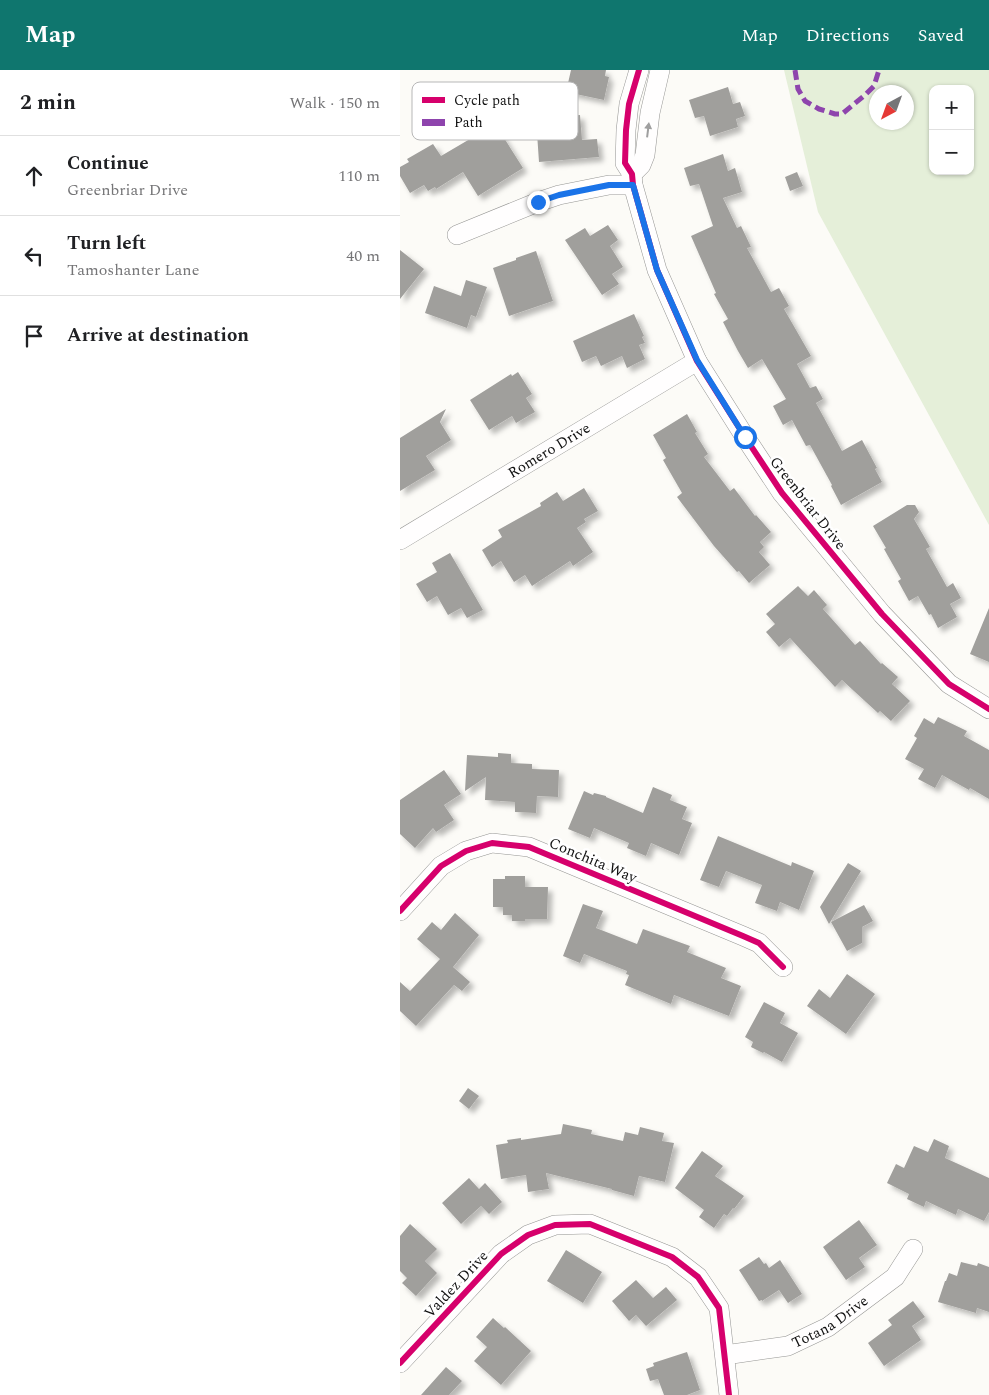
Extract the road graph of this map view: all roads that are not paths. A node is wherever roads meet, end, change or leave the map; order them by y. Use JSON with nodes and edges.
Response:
{"nodes":[{"id":1,"x":639,"y":70,"type":"edge"},
{"id":2,"x":660,"y":70,"type":"edge"},
{"id":3,"x":632,"y":179,"type":"junction"},
{"id":4,"x":458,"y":235,"type":"dead end"},
{"id":5,"x":697,"y":360,"type":"junction"},
{"id":6,"x":400,"y":540,"type":"edge"},
{"id":7,"x":989,"y":709,"type":"edge"},
{"id":8,"x":400,"y":911,"type":"edge"},
{"id":9,"x":783,"y":967,"type":"dead end"},
{"id":10,"x":913,"y":1249,"type":"dead end"},
{"id":11,"x":725,"y":1355,"type":"junction"},
{"id":12,"x":400,"y":1363,"type":"edge"},
{"id":13,"x":729,"y":1395,"type":"edge"}],
"edges":[{"from":1,"to":3,"type":"street","name":"Greenbriar Drive"},
{"from":3,"to":2,"type":"street","one_way":true},
{"from":3,"to":4,"type":"street"},
{"from":3,"to":5,"type":"street","name":"Greenbriar Drive"},
{"from":5,"to":6,"type":"street","name":"Romero Drive"},
{"from":5,"to":7,"type":"street","name":"Greenbriar Drive"},
{"from":8,"to":9,"type":"street","name":"Conchita Way"},
{"from":10,"to":11,"type":"street","name":"Totana Drive"},
{"from":11,"to":12,"type":"street","name":"Valdez Drive"},
{"from":11,"to":13,"type":"street","name":"Valdez Drive"}]}
